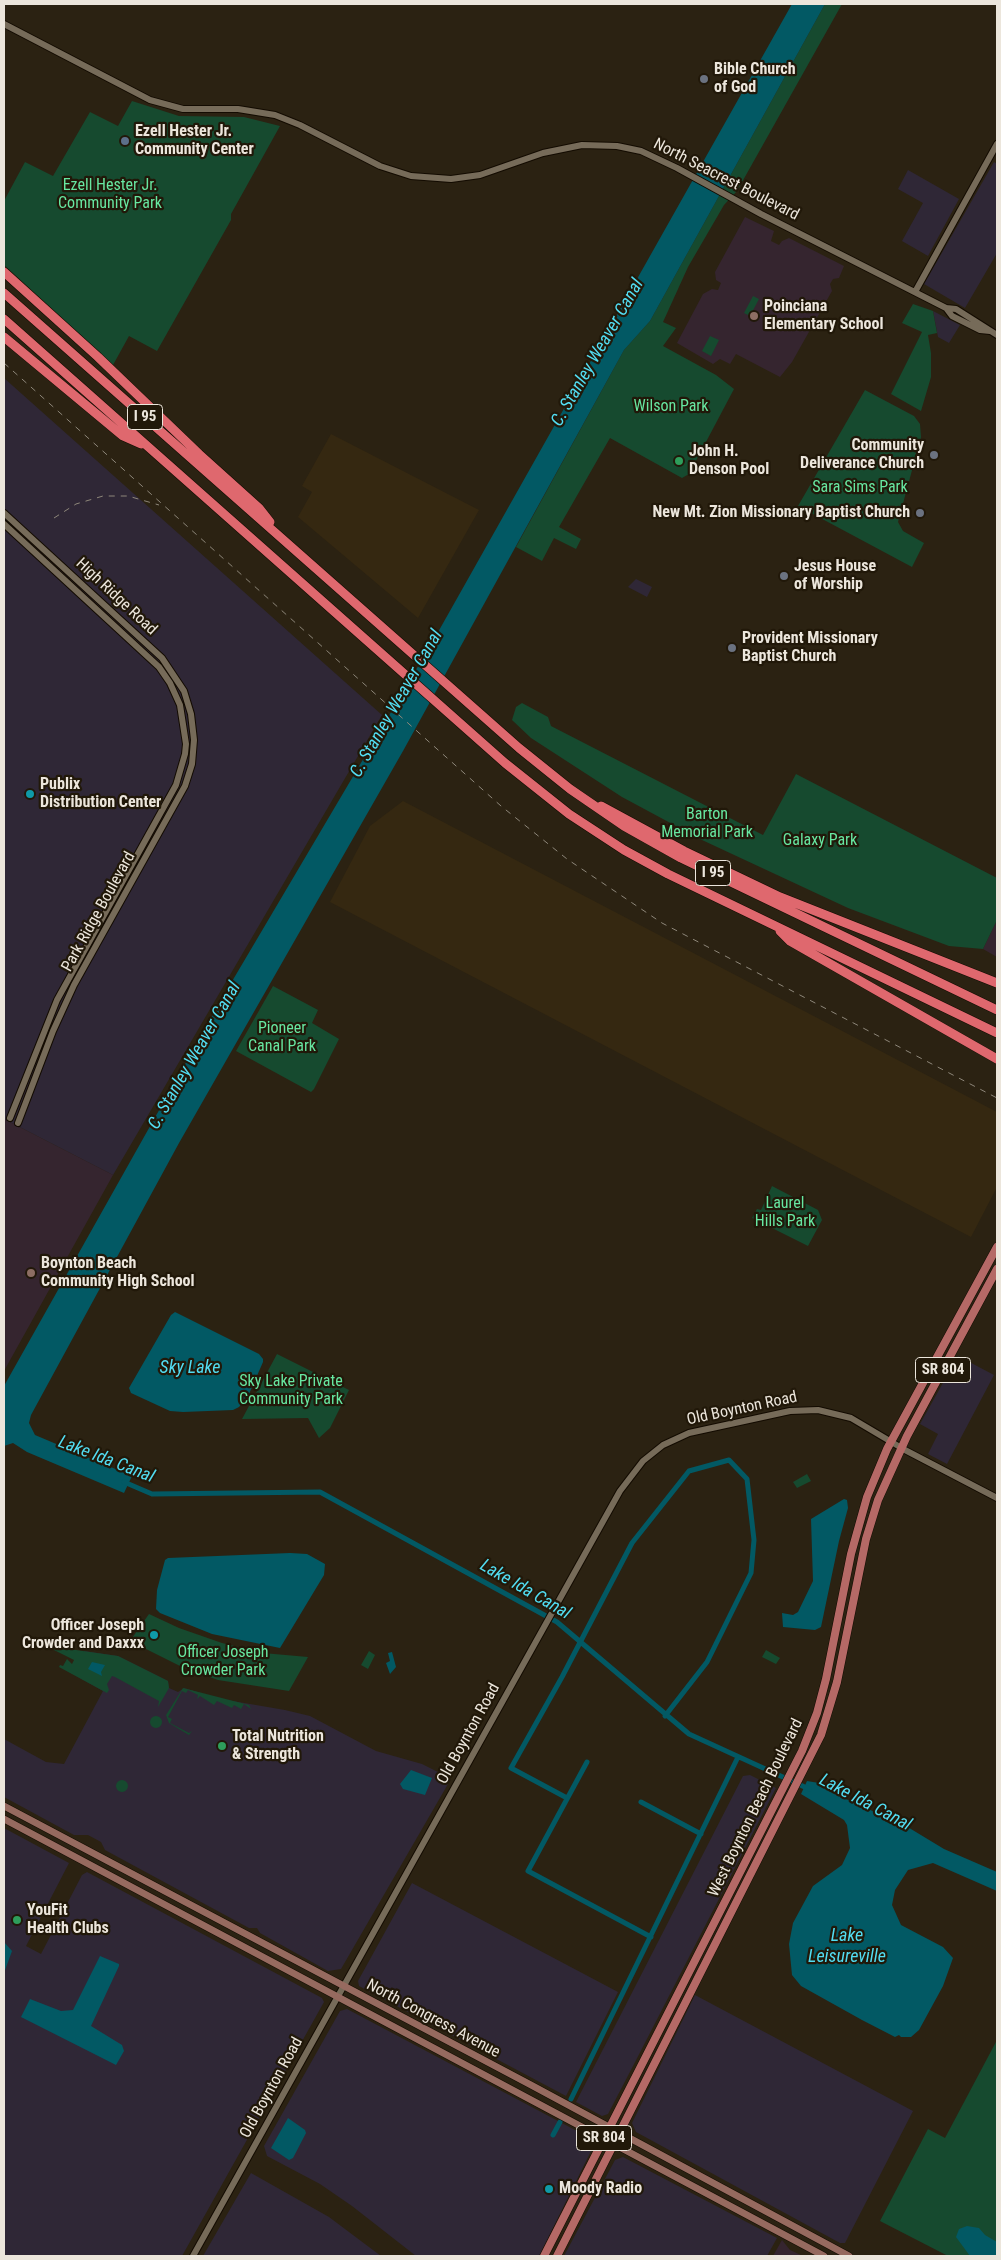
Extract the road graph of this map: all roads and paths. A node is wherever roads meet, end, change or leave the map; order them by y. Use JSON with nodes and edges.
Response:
{"nodes":[{"id":1,"x":4,"y":24,"type":"edge"},
{"id":2,"x":997,"y":144,"type":"edge"},
{"id":3,"x":4,"y":272,"type":"edge"},
{"id":4,"x":915,"y":292,"type":"junction"},
{"id":5,"x":4,"y":293,"type":"edge"},
{"id":6,"x":4,"y":319,"type":"edge"},
{"id":7,"x":997,"y":334,"type":"edge"},
{"id":8,"x":4,"y":337,"type":"edge"},
{"id":9,"x":151,"y":448,"type":"junction"},
{"id":10,"x":4,"y":513,"type":"edge"},
{"id":11,"x":4,"y":524,"type":"edge"},
{"id":12,"x":285,"y":542,"type":"junction"},
{"id":13,"x":192,"y":714,"type":"joint"},
{"id":14,"x":183,"y":716,"type":"joint"},
{"id":15,"x":583,"y":799,"type":"junction"},
{"id":16,"x":774,"y":926,"type":"junction"},
{"id":17,"x":997,"y":983,"type":"edge"},
{"id":18,"x":997,"y":1010,"type":"edge"},
{"id":19,"x":997,"y":1033,"type":"edge"},
{"id":20,"x":997,"y":1059,"type":"edge"},
{"id":21,"x":10,"y":1118,"type":"dead end"},
{"id":22,"x":18,"y":1123,"type":"dead end"},
{"id":23,"x":997,"y":1247,"type":"edge"},
{"id":24,"x":997,"y":1269,"type":"edge"},
{"id":25,"x":964,"y":1309,"type":"junction"},
{"id":26,"x":946,"y":1366,"type":"junction"},
{"id":27,"x":891,"y":1441,"type":"junction"},
{"id":28,"x":901,"y":1448,"type":"junction"},
{"id":29,"x":997,"y":1498,"type":"edge"},
{"id":30,"x":4,"y":1806,"type":"edge"},
{"id":31,"x":4,"y":1819,"type":"edge"},
{"id":32,"x":683,"y":1984,"type":"junction"},
{"id":33,"x":344,"y":1987,"type":"junction"},
{"id":34,"x":338,"y":1997,"type":"junction"},
{"id":35,"x":675,"y":2000,"type":"junction"},
{"id":36,"x":688,"y":2000,"type":"junction"},
{"id":37,"x":680,"y":2015,"type":"junction"},
{"id":38,"x":452,"y":2045,"type":"junction"},
{"id":39,"x":430,"y":2046,"type":"junction"},
{"id":40,"x":442,"y":2052,"type":"junction"},
{"id":41,"x":468,"y":2053,"type":"junction"},
{"id":42,"x":610,"y":2128,"type":"junction"},
{"id":43,"x":620,"y":2133,"type":"junction"},
{"id":44,"x":604,"y":2138,"type":"junction"},
{"id":45,"x":615,"y":2144,"type":"junction"},
{"id":46,"x":730,"y":2192,"type":"junction"},
{"id":47,"x":714,"y":2198,"type":"junction"},
{"id":48,"x":750,"y":2203,"type":"junction"},
{"id":49,"x":729,"y":2206,"type":"junction"},
{"id":50,"x":193,"y":2256,"type":"edge"},
{"id":51,"x":544,"y":2256,"type":"edge"},
{"id":52,"x":558,"y":2256,"type":"edge"},
{"id":53,"x":824,"y":2256,"type":"edge"},
{"id":54,"x":849,"y":2256,"type":"edge"}],
"edges":[{"from":1,"to":4,"type":"street","name":"North Seacrest Boulevard"},
{"from":2,"to":4,"type":"street"},
{"from":3,"to":12,"type":"highway"},
{"from":4,"to":7,"type":"street","name":"North Seacrest Boulevard"},
{"from":5,"to":12,"type":"highway","number":"I 95"},
{"from":6,"to":9,"type":"highway","number":"I 95"},
{"from":8,"to":9,"type":"highway"},
{"from":9,"to":16,"type":"highway","number":"I 95"},
{"from":10,"to":13,"type":"street","name":"High Ridge Road"},
{"from":11,"to":14,"type":"street","name":"High Ridge Road"},
{"from":12,"to":15,"type":"highway","number":"I 95"},
{"from":13,"to":22,"type":"street","name":"Park Ridge Boulevard"},
{"from":14,"to":21,"type":"street","name":"Park Ridge Boulevard"},
{"from":15,"to":17,"type":"highway"},
{"from":15,"to":18,"type":"highway","number":"I 95"},
{"from":16,"to":19,"type":"highway","number":"I 95"},
{"from":16,"to":20,"type":"highway"},
{"from":23,"to":25,"type":"main road","name":"West Boynton Beach Boulevard","number":"SR 804"},
{"from":24,"to":26,"type":"main road","name":"West Boynton Beach Boulevard","number":"SR 804"},
{"from":25,"to":26,"type":"main road"},
{"from":25,"to":27,"type":"main road","name":"West Boynton Beach Boulevard","number":"SR 804"},
{"from":26,"to":28,"type":"main road","name":"West Boynton Beach Boulevard","number":"SR 804"},
{"from":27,"to":28,"type":"street","name":"Old Boynton Road"},
{"from":27,"to":32,"type":"main road","name":"West Boynton Beach Boulevard","number":"SR 804"},
{"from":27,"to":33,"type":"street","name":"Old Boynton Road"},
{"from":28,"to":29,"type":"street","name":"Old Boynton Road"},
{"from":28,"to":36,"type":"main road","name":"West Boynton Beach Boulevard","number":"SR 804"},
{"from":30,"to":33,"type":"main road","name":"North Congress Avenue"},
{"from":31,"to":34,"type":"main road","name":"North Congress Avenue"},
{"from":32,"to":35,"type":"main road","name":"West Boynton Beach Boulevard","number":"SR 804"},
{"from":32,"to":36,"type":"main road"},
{"from":33,"to":34,"type":"street","name":"Old Boynton Road"},
{"from":33,"to":38,"type":"main road","name":"North Congress Avenue"},
{"from":34,"to":39,"type":"main road","name":"North Congress Avenue"},
{"from":34,"to":50,"type":"street","name":"Old Boynton Road"},
{"from":35,"to":37,"type":"main road"},
{"from":35,"to":42,"type":"main road","name":"West Boynton Beach Boulevard","number":"SR 804"},
{"from":36,"to":37,"type":"main road","name":"West Boynton Beach Boulevard","number":"SR 804"},
{"from":37,"to":43,"type":"main road","name":"West Boynton Beach Boulevard","number":"SR 804"},
{"from":38,"to":39,"type":"main road"},
{"from":38,"to":41,"type":"main road","name":"North Congress Avenue"},
{"from":39,"to":40,"type":"main road","name":"North Congress Avenue"},
{"from":40,"to":41,"type":"main road"},
{"from":40,"to":44,"type":"main road","name":"North Congress Avenue"},
{"from":41,"to":42,"type":"main road","name":"North Congress Avenue"},
{"from":42,"to":43,"type":"main road","name":"North Congress Avenue"},
{"from":42,"to":44,"type":"main road","name":"West Boynton Beach Boulevard","number":"SR 804"},
{"from":43,"to":45,"type":"main road","name":"West Boynton Beach Boulevard","number":"SR 804"},
{"from":43,"to":46,"type":"main road","name":"North Congress Avenue"},
{"from":44,"to":45,"type":"main road","name":"North Congress Avenue"},
{"from":44,"to":51,"type":"main road","name":"West Boynton Beach Boulevard","number":"SR 804"},
{"from":45,"to":47,"type":"main road","name":"North Congress Avenue"},
{"from":45,"to":52,"type":"main road","name":"West Boynton Beach Boulevard","number":"SR 804"},
{"from":46,"to":47,"type":"main road"},
{"from":46,"to":48,"type":"main road","name":"North Congress Avenue"},
{"from":47,"to":49,"type":"main road","name":"North Congress Avenue"},
{"from":48,"to":49,"type":"main road"},
{"from":48,"to":54,"type":"main road","name":"North Congress Avenue"},
{"from":49,"to":53,"type":"main road","name":"North Congress Avenue"}]}
